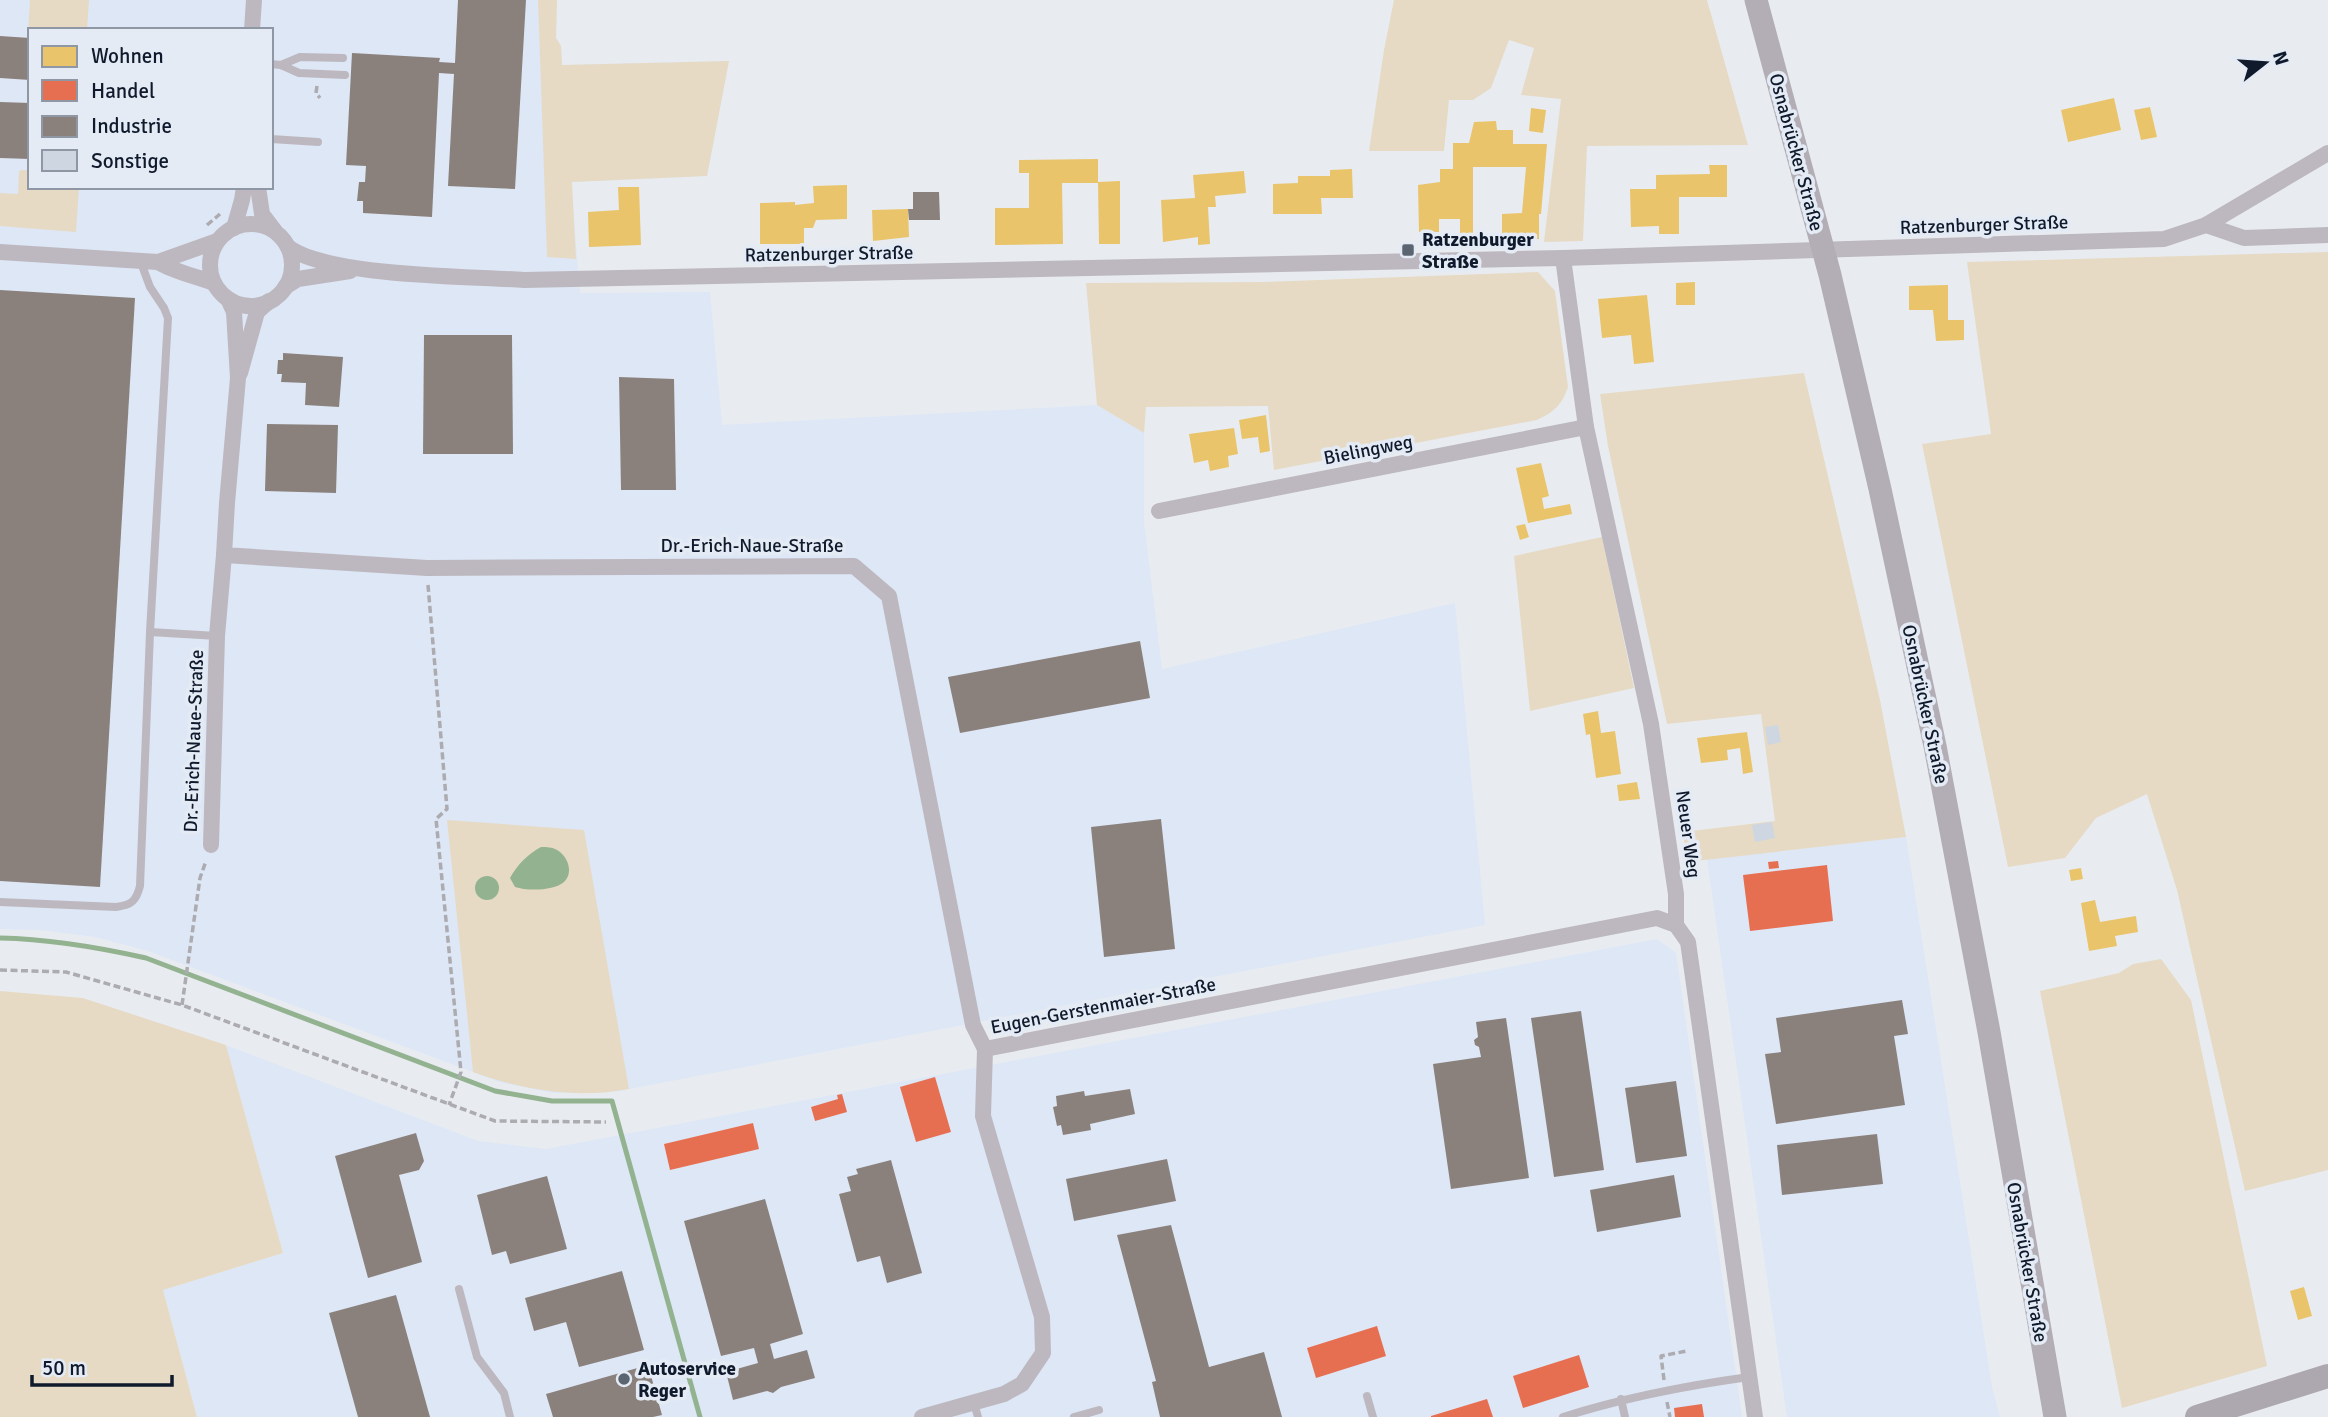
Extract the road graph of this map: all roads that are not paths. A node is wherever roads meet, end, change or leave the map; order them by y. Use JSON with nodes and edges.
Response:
{"nodes":[{"id":1,"x":254,"y":0,"type":"edge"},
{"id":2,"x":1756,"y":0,"type":"edge"},
{"id":3,"x":253,"y":28,"type":"edge"},
{"id":4,"x":343,"y":58,"type":"dead end"},
{"id":5,"x":273,"y":64,"type":"edge"},
{"id":6,"x":281,"y":65,"type":"junction"},
{"id":7,"x":345,"y":75,"type":"dead end"},
{"id":8,"x":273,"y":139,"type":"edge"},
{"id":9,"x":318,"y":142,"type":"dead end"},
{"id":10,"x":2328,"y":153,"type":"edge"},
{"id":11,"x":258,"y":189,"type":"edge"},
{"id":12,"x":243,"y":194,"type":"edge"},
{"id":13,"x":2206,"y":225,"type":"junction"},
{"id":14,"x":234,"y":228,"type":"junction"},
{"id":15,"x":275,"y":231,"type":"junction"},
{"id":16,"x":2328,"y":235,"type":"edge"},
{"id":17,"x":217,"y":241,"type":"junction"},
{"id":18,"x":288,"y":247,"type":"junction"},
{"id":19,"x":0,"y":252,"type":"edge"},
{"id":20,"x":1563,"y":258,"type":"junction"},
{"id":21,"x":140,"y":260,"type":"junction"},
{"id":22,"x":158,"y":261,"type":"junction"},
{"id":23,"x":360,"y":269,"type":"junction"},
{"id":24,"x":214,"y":283,"type":"junction"},
{"id":25,"x":285,"y":287,"type":"junction"},
{"id":26,"x":229,"y":299,"type":"junction"},
{"id":27,"x":270,"y":301,"type":"junction"},
{"id":28,"x":239,"y":378,"type":"junction"},
{"id":29,"x":1586,"y":427,"type":"junction"},
{"id":30,"x":1159,"y":511,"type":"dead end"},
{"id":31,"x":225,"y":555,"type":"junction"},
{"id":32,"x":150,"y":632,"type":"junction"},
{"id":33,"x":217,"y":636,"type":"junction"},
{"id":34,"x":211,"y":845,"type":"road end"},
{"id":35,"x":0,"y":902,"type":"edge"},
{"id":36,"x":1676,"y":925,"type":"junction"},
{"id":37,"x":985,"y":1049,"type":"junction"},
{"id":38,"x":459,"y":1289,"type":"dead end"},
{"id":39,"x":2328,"y":1376,"type":"edge"},
{"id":40,"x":1749,"y":1377,"type":"junction"},
{"id":41,"x":1367,"y":1395,"type":"dead end"},
{"id":42,"x":1621,"y":1399,"type":"junction"},
{"id":43,"x":2053,"y":1408,"type":"edge"},
{"id":44,"x":976,"y":1410,"type":"edge"},
{"id":45,"x":1099,"y":1410,"type":"dead end"},
{"id":46,"x":931,"y":1416,"type":"edge"},
{"id":47,"x":510,"y":1417,"type":"edge"},
{"id":48,"x":1074,"y":1417,"type":"edge"},
{"id":49,"x":1373,"y":1417,"type":"edge"},
{"id":50,"x":1563,"y":1417,"type":"edge"},
{"id":51,"x":1625,"y":1417,"type":"edge"},
{"id":52,"x":1755,"y":1417,"type":"edge"},
{"id":53,"x":2197,"y":1417,"type":"edge"}],
"edges":[{"from":1,"to":3,"type":"street"},
{"from":2,"to":43,"type":"main road","name":"Osnabrücker Straße"},
{"from":4,"to":6,"type":"lane"},
{"from":5,"to":6,"type":"lane"},
{"from":6,"to":7,"type":"lane"},
{"from":8,"to":9,"type":"lane"},
{"from":10,"to":13,"type":"street","name":"Ratzenburger Straße"},
{"from":11,"to":15,"type":"street"},
{"from":12,"to":14,"type":"street"},
{"from":13,"to":16,"type":"street"},
{"from":13,"to":20,"type":"street","name":"Ratzenburger Straße"},
{"from":14,"to":15,"type":"street"},
{"from":14,"to":17,"type":"street"},
{"from":15,"to":18,"type":"street"},
{"from":17,"to":22,"type":"street"},
{"from":17,"to":24,"type":"street"},
{"from":18,"to":23,"type":"street"},
{"from":18,"to":25,"type":"street"},
{"from":19,"to":21,"type":"street"},
{"from":20,"to":23,"type":"street","name":"Ratzenburger Straße"},
{"from":20,"to":29,"type":"street","name":"Neuer Weg"},
{"from":21,"to":22,"type":"street"},
{"from":21,"to":32,"type":"lane"},
{"from":22,"to":24,"type":"street"},
{"from":23,"to":25,"type":"street"},
{"from":24,"to":26,"type":"street"},
{"from":25,"to":27,"type":"street"},
{"from":26,"to":27,"type":"street"},
{"from":26,"to":28,"type":"street"},
{"from":27,"to":28,"type":"street"},
{"from":28,"to":31,"type":"street","name":"Dr.-Erich-Naue-Straße"},
{"from":29,"to":30,"type":"street","name":"Bielingweg"},
{"from":29,"to":36,"type":"street","name":"Neuer Weg"},
{"from":31,"to":33,"type":"street","name":"Dr.-Erich-Naue-Straße"},
{"from":31,"to":37,"type":"street","name":"Dr.-Erich-Naue-Straße"},
{"from":32,"to":33,"type":"lane"},
{"from":32,"to":35,"type":"lane"},
{"from":33,"to":34,"type":"street","name":"Dr.-Erich-Naue-Straße"},
{"from":36,"to":37,"type":"street","name":"Eugen-Gerstenmaier-Straße"},
{"from":36,"to":40,"type":"street","name":"Neuer Weg"},
{"from":37,"to":44,"type":"street","name":"Eugen-Gerstenmaier-Straße"},
{"from":38,"to":47,"type":"lane"},
{"from":39,"to":53,"type":"main road"},
{"from":40,"to":42,"type":"lane"},
{"from":40,"to":52,"type":"street","name":"Neuer Weg"},
{"from":41,"to":49,"type":"lane"},
{"from":42,"to":50,"type":"lane"},
{"from":42,"to":51,"type":"lane"},
{"from":44,"to":46,"type":"street","name":"Eugen-Gerstenmaier-Straße"},
{"from":45,"to":48,"type":"lane"}]}
